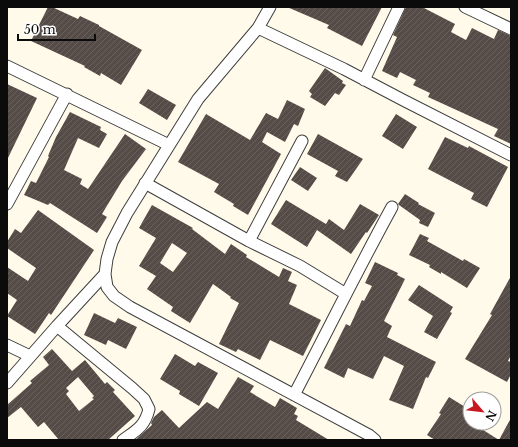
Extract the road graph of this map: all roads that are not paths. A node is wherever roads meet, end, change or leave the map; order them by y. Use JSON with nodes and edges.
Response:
{"nodes":[{"id":1,"x":270,"y":7,"type":"edge"},
{"id":2,"x":399,"y":7,"type":"edge"},
{"id":3,"x":465,"y":7,"type":"edge"},
{"id":4,"x":258,"y":28,"type":"junction"},
{"id":5,"x":511,"y":29,"type":"edge"},
{"id":6,"x":7,"y":66,"type":"edge"},
{"id":7,"x":364,"y":80,"type":"junction"},
{"id":8,"x":66,"y":94,"type":"junction"},
{"id":9,"x":302,"y":141,"type":"dead end"},
{"id":10,"x":169,"y":145,"type":"junction"},
{"id":11,"x":511,"y":155,"type":"edge"},
{"id":12,"x":145,"y":183,"type":"junction"},
{"id":13,"x":7,"y":204,"type":"edge"},
{"id":14,"x":392,"y":207,"type":"dead end"},
{"id":15,"x":249,"y":241,"type":"junction"},
{"id":16,"x":105,"y":274,"type":"junction"},
{"id":17,"x":346,"y":294,"type":"junction"},
{"id":18,"x":57,"y":326,"type":"junction"},
{"id":19,"x":7,"y":345,"type":"edge"},
{"id":20,"x":30,"y":356,"type":"junction"},
{"id":21,"x":7,"y":383,"type":"edge"},
{"id":22,"x":294,"y":395,"type":"junction"},
{"id":23,"x":123,"y":440,"type":"edge"},
{"id":24,"x":375,"y":440,"type":"edge"}],
"edges":[{"from":1,"to":4,"type":"street"},
{"from":2,"to":7,"type":"street"},
{"from":3,"to":5,"type":"street"},
{"from":4,"to":7,"type":"street"},
{"from":4,"to":10,"type":"street"},
{"from":6,"to":8,"type":"street"},
{"from":7,"to":11,"type":"street"},
{"from":8,"to":10,"type":"street"},
{"from":8,"to":13,"type":"street"},
{"from":9,"to":15,"type":"street"},
{"from":10,"to":12,"type":"street"},
{"from":12,"to":15,"type":"street"},
{"from":12,"to":16,"type":"street"},
{"from":14,"to":17,"type":"street"},
{"from":15,"to":17,"type":"street"},
{"from":16,"to":18,"type":"street"},
{"from":16,"to":22,"type":"street"},
{"from":17,"to":22,"type":"street"},
{"from":18,"to":20,"type":"street"},
{"from":18,"to":23,"type":"street"},
{"from":19,"to":20,"type":"street"},
{"from":20,"to":21,"type":"street"},
{"from":22,"to":24,"type":"street"}]}
